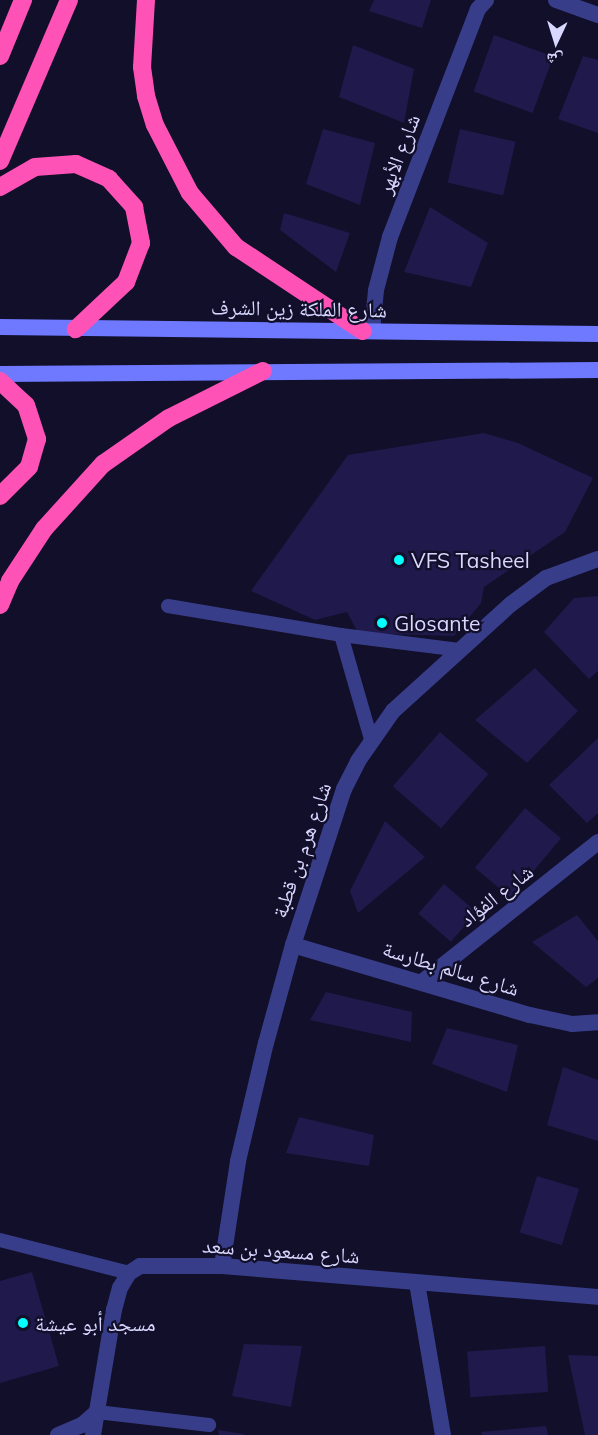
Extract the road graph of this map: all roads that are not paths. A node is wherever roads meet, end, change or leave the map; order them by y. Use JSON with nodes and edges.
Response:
{"nodes":[{"id":1,"x":23,"y":0,"type":"edge"},
{"id":2,"x":69,"y":0,"type":"edge"},
{"id":3,"x":146,"y":0,"type":"edge"},
{"id":4,"x":486,"y":0,"type":"edge"},
{"id":5,"x":556,"y":0,"type":"edge"},
{"id":6,"x":598,"y":15,"type":"edge"},
{"id":7,"x":0,"y":56,"type":"edge"},
{"id":8,"x":0,"y":161,"type":"edge"},
{"id":9,"x":0,"y":187,"type":"edge"},
{"id":10,"x":0,"y":327,"type":"edge"},
{"id":11,"x":76,"y":329,"type":"junction"},
{"id":12,"x":368,"y":331,"type":"junction"},
{"id":13,"x":598,"y":333,"type":"edge"},
{"id":14,"x":263,"y":370,"type":"junction"},
{"id":15,"x":598,"y":370,"type":"edge"},
{"id":16,"x":0,"y":374,"type":"edge"},
{"id":17,"x":0,"y":381,"type":"edge"},
{"id":18,"x":0,"y":495,"type":"edge"},
{"id":19,"x":598,"y":559,"type":"edge"},
{"id":20,"x":0,"y":605,"type":"edge"},
{"id":21,"x":168,"y":606,"type":"dead end"},
{"id":22,"x":341,"y":635,"type":"junction"},
{"id":23,"x":459,"y":650,"type":"junction"},
{"id":24,"x":371,"y":739,"type":"junction"},
{"id":25,"x":598,"y":842,"type":"edge"},
{"id":26,"x":293,"y":945,"type":"junction"},
{"id":27,"x":422,"y":982,"type":"junction"},
{"id":28,"x":598,"y":1022,"type":"edge"},
{"id":29,"x":0,"y":1240,"type":"edge"},
{"id":30,"x":222,"y":1266,"type":"junction"},
{"id":31,"x":129,"y":1273,"type":"junction"},
{"id":32,"x":417,"y":1282,"type":"junction"},
{"id":33,"x":598,"y":1297,"type":"edge"},
{"id":34,"x":97,"y":1412,"type":"junction"},
{"id":35,"x":208,"y":1425,"type":"dead end"},
{"id":36,"x":58,"y":1435,"type":"edge"},
{"id":37,"x":93,"y":1435,"type":"edge"},
{"id":38,"x":442,"y":1435,"type":"edge"}],
"edges":[{"from":1,"to":7,"type":"highway"},
{"from":2,"to":8,"type":"highway"},
{"from":3,"to":12,"type":"highway"},
{"from":4,"to":12,"type":"street","name":"شارع الأبهر"},
{"from":5,"to":6,"type":"street"},
{"from":9,"to":11,"type":"highway"},
{"from":10,"to":11,"type":"main road","name":"شارع الملكة زين الشرف"},
{"from":11,"to":12,"type":"main road","name":"شارع الملكة زين الشرف"},
{"from":12,"to":13,"type":"main road","name":"شارع الملكة زين الشرف"},
{"from":14,"to":15,"type":"main road"},
{"from":14,"to":16,"type":"main road"},
{"from":14,"to":20,"type":"highway"},
{"from":17,"to":18,"type":"highway"},
{"from":19,"to":23,"type":"street","name":"شارع هرم بن قطبة"},
{"from":21,"to":22,"type":"lane"},
{"from":22,"to":23,"type":"lane"},
{"from":22,"to":24,"type":"lane"},
{"from":23,"to":24,"type":"street","name":"شارع هرم بن قطبة"},
{"from":24,"to":26,"type":"street","name":"شارع هرم بن قطبة"},
{"from":25,"to":27,"type":"street","name":"شارع الفؤاد"},
{"from":26,"to":27,"type":"street","name":"شارع سالم بطارسة"},
{"from":26,"to":30,"type":"street","name":"شارع هرم بن قطبة"},
{"from":27,"to":28,"type":"street","name":"شارع سالم بطارسة"},
{"from":29,"to":31,"type":"lane"},
{"from":30,"to":31,"type":"street","name":"شارع مسعود بن سعد"},
{"from":30,"to":32,"type":"street","name":"شارع مسعود بن سعد"},
{"from":31,"to":34,"type":"street"},
{"from":32,"to":33,"type":"street","name":"شارع مسعود بن سعد"},
{"from":32,"to":38,"type":"street"},
{"from":34,"to":35,"type":"lane"},
{"from":34,"to":36,"type":"street"},
{"from":34,"to":37,"type":"street"}]}
